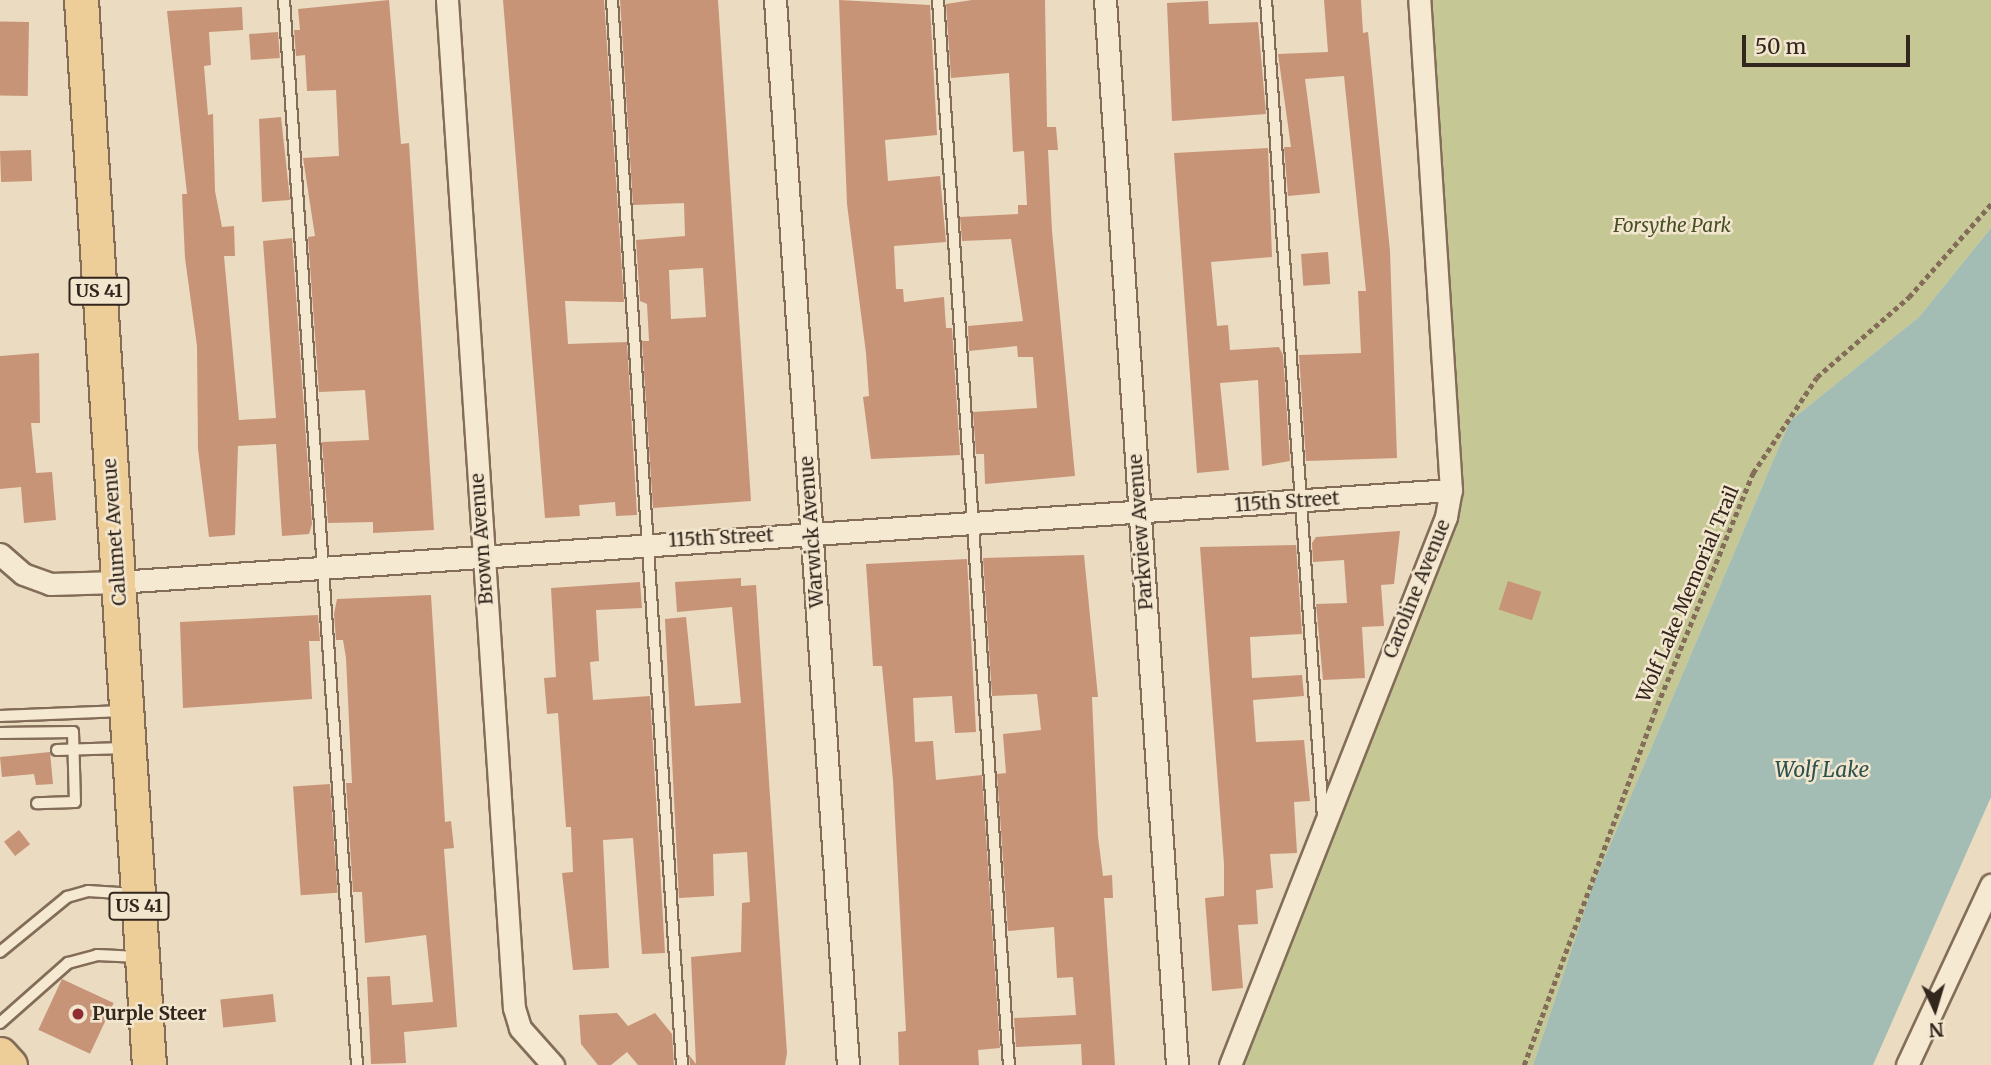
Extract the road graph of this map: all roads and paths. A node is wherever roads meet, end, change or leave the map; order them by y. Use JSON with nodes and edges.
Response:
{"nodes":[{"id":1,"x":81,"y":0,"type":"edge"},
{"id":2,"x":284,"y":0,"type":"edge"},
{"id":3,"x":447,"y":0,"type":"edge"},
{"id":4,"x":612,"y":0,"type":"edge"},
{"id":5,"x":775,"y":0,"type":"edge"},
{"id":6,"x":938,"y":0,"type":"edge"},
{"id":7,"x":1105,"y":0,"type":"edge"},
{"id":8,"x":1266,"y":0,"type":"edge"},
{"id":9,"x":1419,"y":0,"type":"edge"},
{"id":10,"x":1991,"y":204,"type":"edge"},
{"id":11,"x":1451,"y":490,"type":"junction"},
{"id":12,"x":1300,"y":500,"type":"junction"},
{"id":13,"x":1140,"y":513,"type":"junction"},
{"id":14,"x":975,"y":523,"type":"junction"},
{"id":15,"x":813,"y":533,"type":"junction"},
{"id":16,"x":647,"y":543,"type":"junction"},
{"id":17,"x":483,"y":552,"type":"junction"},
{"id":18,"x":0,"y":554,"type":"edge"},
{"id":19,"x":322,"y":566,"type":"junction"},
{"id":20,"x":118,"y":582,"type":"junction"},
{"id":21,"x":126,"y":710,"type":"junction"},
{"id":22,"x":0,"y":716,"type":"edge"},
{"id":23,"x":0,"y":733,"type":"edge"},
{"id":24,"x":129,"y":748,"type":"junction"},
{"id":25,"x":74,"y":749,"type":"junction"},
{"id":26,"x":57,"y":750,"type":"dead end"},
{"id":27,"x":37,"y":803,"type":"dead end"},
{"id":28,"x":1323,"y":822,"type":"junction"},
{"id":29,"x":1991,"y":885,"type":"edge"},
{"id":30,"x":138,"y":894,"type":"junction"},
{"id":31,"x":0,"y":952,"type":"edge"},
{"id":32,"x":142,"y":957,"type":"junction"},
{"id":33,"x":0,"y":1023,"type":"edge"},
{"id":34,"x":0,"y":1054,"type":"edge"},
{"id":35,"x":10,"y":1065,"type":"edge"},
{"id":36,"x":149,"y":1065,"type":"edge"},
{"id":37,"x":357,"y":1065,"type":"edge"},
{"id":38,"x":553,"y":1065,"type":"edge"},
{"id":39,"x":682,"y":1065,"type":"edge"},
{"id":40,"x":848,"y":1065,"type":"edge"},
{"id":41,"x":1009,"y":1065,"type":"edge"},
{"id":42,"x":1177,"y":1065,"type":"edge"},
{"id":43,"x":1230,"y":1065,"type":"edge"},
{"id":44,"x":1524,"y":1065,"type":"edge"},
{"id":45,"x":1907,"y":1065,"type":"edge"}],
"edges":[{"from":1,"to":20,"type":"main road","name":"Calumet Avenue","number":"US 41"},
{"from":2,"to":19,"type":"lane"},
{"from":3,"to":17,"type":"street","name":"Brown Avenue"},
{"from":4,"to":16,"type":"lane"},
{"from":5,"to":15,"type":"street","name":"Warwick Avenue"},
{"from":6,"to":14,"type":"lane"},
{"from":7,"to":13,"type":"street","name":"Parkview Avenue"},
{"from":8,"to":12,"type":"lane"},
{"from":9,"to":11,"type":"street","name":"Caroline Avenue"},
{"from":10,"to":44,"type":"path","name":"Wolf Lake Memorial Trail"},
{"from":11,"to":12,"type":"street","name":"115th Street"},
{"from":11,"to":28,"type":"street","name":"Caroline Avenue"},
{"from":12,"to":13,"type":"street","name":"115th Street"},
{"from":12,"to":28,"type":"lane"},
{"from":13,"to":14,"type":"street","name":"115th Street"},
{"from":13,"to":42,"type":"street","name":"Parkview Avenue"},
{"from":14,"to":15,"type":"street","name":"115th Street"},
{"from":14,"to":41,"type":"lane"},
{"from":15,"to":16,"type":"street","name":"115th Street"},
{"from":15,"to":40,"type":"street","name":"Warwick Avenue"},
{"from":16,"to":17,"type":"street","name":"115th Street"},
{"from":16,"to":39,"type":"lane"},
{"from":17,"to":19,"type":"street","name":"115th Street"},
{"from":17,"to":38,"type":"street","name":"Brown Avenue"},
{"from":18,"to":20,"type":"street","name":"115th Street"},
{"from":19,"to":20,"type":"street","name":"115th Street"},
{"from":19,"to":37,"type":"lane"},
{"from":20,"to":21,"type":"main road","name":"Calumet Avenue","number":"US 41"},
{"from":21,"to":22,"type":"lane"},
{"from":21,"to":24,"type":"main road","name":"Calumet Avenue","number":"US 41"},
{"from":23,"to":25,"type":"lane"},
{"from":24,"to":25,"type":"lane"},
{"from":24,"to":30,"type":"main road","name":"Calumet Avenue","number":"US 41"},
{"from":25,"to":26,"type":"lane"},
{"from":25,"to":27,"type":"lane"},
{"from":28,"to":43,"type":"street","name":"Caroline Avenue"},
{"from":29,"to":45,"type":"street"},
{"from":30,"to":31,"type":"lane"},
{"from":30,"to":32,"type":"main road","name":"Calumet Avenue","number":"US 41"},
{"from":32,"to":33,"type":"lane"},
{"from":32,"to":36,"type":"main road","name":"Calumet Avenue","number":"US 41"},
{"from":34,"to":35,"type":"main road"}]}
